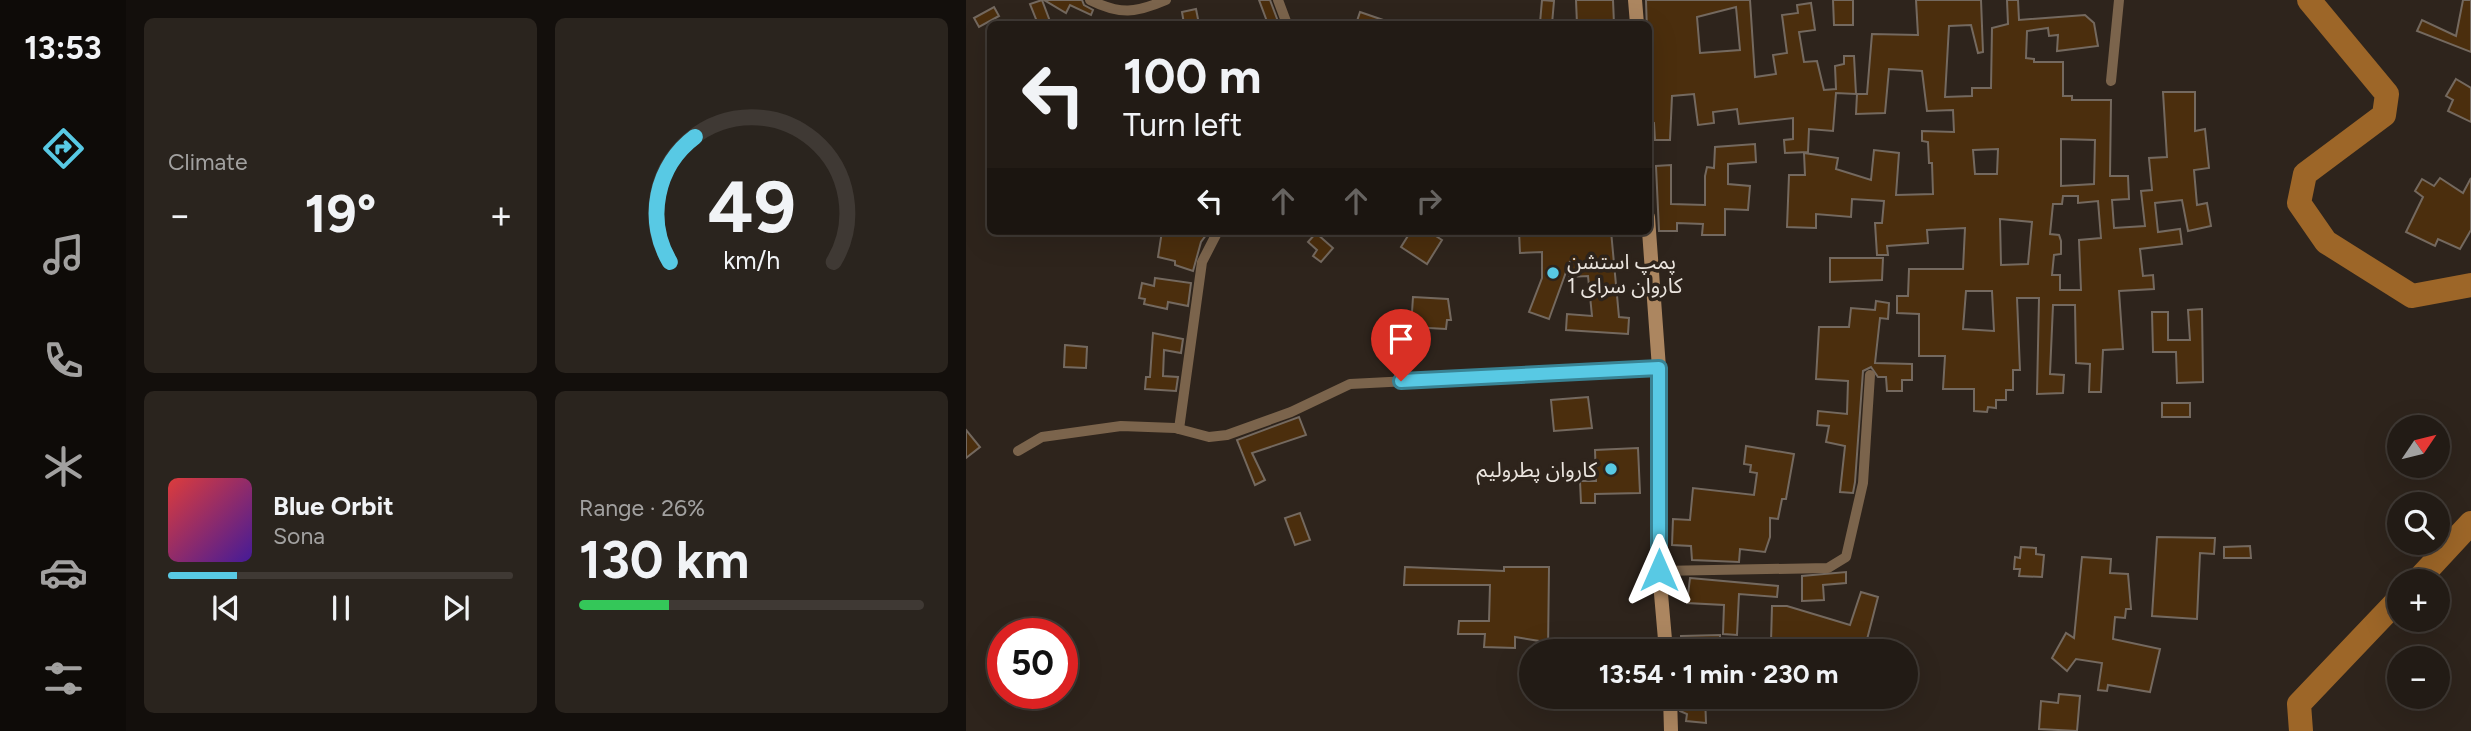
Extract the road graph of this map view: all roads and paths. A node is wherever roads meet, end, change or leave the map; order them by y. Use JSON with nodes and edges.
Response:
{"nodes":[{"id":1,"x":1090,"y":0,"type":"edge"},
{"id":2,"x":1166,"y":0,"type":"edge"},
{"id":3,"x":1278,"y":0,"type":"edge"},
{"id":4,"x":1635,"y":0,"type":"edge"},
{"id":5,"x":2119,"y":0,"type":"edge"},
{"id":6,"x":1138,"y":12,"type":"junction"},
{"id":7,"x":1143,"y":21,"type":"edge"},
{"id":8,"x":1286,"y":21,"type":"edge"},
{"id":9,"x":1637,"y":21,"type":"edge"},
{"id":10,"x":2111,"y":81,"type":"dead end"},
{"id":11,"x":1217,"y":235,"type":"edge"},
{"id":12,"x":1649,"y":235,"type":"edge"},
{"id":13,"x":1659,"y":368,"type":"junction"},
{"id":14,"x":1870,"y":375,"type":"dead end"},
{"id":15,"x":1180,"y":429,"type":"junction"},
{"id":16,"x":1018,"y":451,"type":"dead end"},
{"id":17,"x":1659,"y":570,"type":"junction"},
{"id":18,"x":1665,"y":639,"type":"edge"},
{"id":19,"x":1670,"y":709,"type":"edge"},
{"id":20,"x":1671,"y":731,"type":"edge"}],
"edges":[{"from":1,"to":6,"type":"street"},
{"from":2,"to":6,"type":"street"},
{"from":3,"to":8,"type":"street"},
{"from":4,"to":9,"type":"main road"},
{"from":5,"to":10,"type":"street"},
{"from":6,"to":7,"type":"street"},
{"from":11,"to":15,"type":"street"},
{"from":12,"to":13,"type":"main road"},
{"from":13,"to":15,"type":"street"},
{"from":13,"to":17,"type":"main road"},
{"from":14,"to":17,"type":"street"},
{"from":15,"to":16,"type":"street"},
{"from":17,"to":18,"type":"main road"},
{"from":19,"to":20,"type":"main road"}]}
